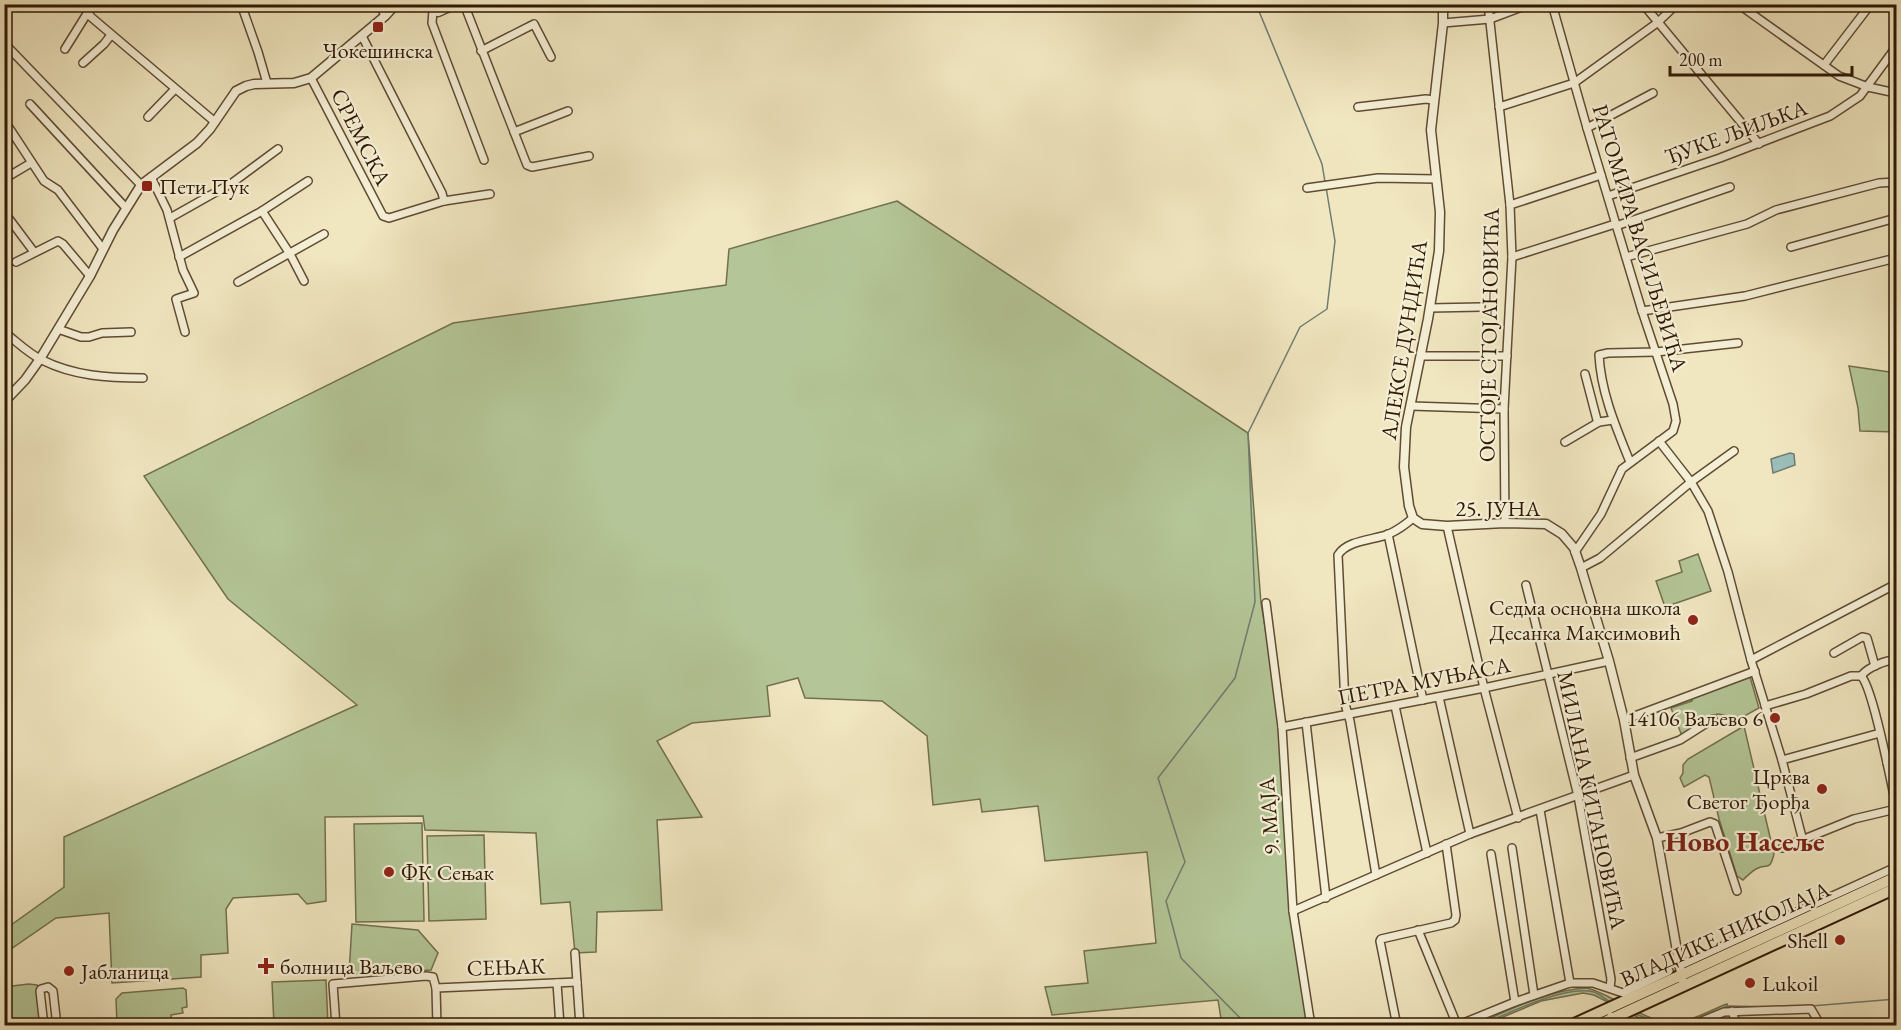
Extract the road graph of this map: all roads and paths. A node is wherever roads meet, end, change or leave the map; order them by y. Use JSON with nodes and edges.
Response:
{"nodes":[{"id":1,"x":241,"y":4,"type":"edge"},
{"id":2,"x":380,"y":4,"type":"edge"},
{"id":3,"x":396,"y":4,"type":"edge"},
{"id":4,"x":456,"y":4,"type":"edge"},
{"id":5,"x":464,"y":4,"type":"edge"},
{"id":6,"x":1443,"y":4,"type":"edge"},
{"id":7,"x":1488,"y":4,"type":"edge"},
{"id":8,"x":1530,"y":4,"type":"edge"},
{"id":9,"x":1552,"y":4,"type":"edge"},
{"id":10,"x":1643,"y":4,"type":"edge"},
{"id":11,"x":1677,"y":4,"type":"edge"},
{"id":12,"x":1738,"y":4,"type":"edge"},
{"id":13,"x":431,"y":7,"type":"edge"},
{"id":14,"x":89,"y":8,"type":"edge"},
{"id":15,"x":1867,"y":9,"type":"dead end"},
{"id":16,"x":385,"y":16,"type":"junction"},
{"id":17,"x":1490,"y":19,"type":"junction"},
{"id":18,"x":1657,"y":22,"type":"junction"},
{"id":19,"x":1443,"y":23,"type":"junction"},
{"id":20,"x":111,"y":35,"type":"junction"},
{"id":21,"x":362,"y":36,"type":"junction"},
{"id":22,"x":4,"y":43,"type":"edge"},
{"id":23,"x":1896,"y":47,"type":"edge"},
{"id":24,"x":65,"y":49,"type":"dead end"},
{"id":25,"x":481,"y":51,"type":"junction"},
{"id":26,"x":551,"y":57,"type":"dead end"},
{"id":27,"x":83,"y":63,"type":"dead end"},
{"id":28,"x":1824,"y":65,"type":"junction"},
{"id":29,"x":311,"y":78,"type":"junction"},
{"id":30,"x":267,"y":83,"type":"junction"},
{"id":31,"x":1574,"y":83,"type":"junction"},
{"id":32,"x":1868,"y":87,"type":"junction"},
{"id":33,"x":175,"y":89,"type":"junction"},
{"id":34,"x":1653,"y":93,"type":"dead end"},
{"id":35,"x":1896,"y":93,"type":"edge"},
{"id":36,"x":1433,"y":100,"type":"junction"},
{"id":37,"x":30,"y":104,"type":"dead end"},
{"id":38,"x":1358,"y":106,"type":"dead end"},
{"id":39,"x":1499,"y":107,"type":"junction"},
{"id":40,"x":568,"y":111,"type":"dead end"},
{"id":41,"x":148,"y":117,"type":"dead end"},
{"id":42,"x":4,"y":120,"type":"edge"},
{"id":43,"x":215,"y":122,"type":"junction"},
{"id":44,"x":1587,"y":128,"type":"junction"},
{"id":45,"x":514,"y":132,"type":"junction"},
{"id":46,"x":1759,"y":144,"type":"junction"},
{"id":47,"x":278,"y":149,"type":"dead end"},
{"id":48,"x":590,"y":156,"type":"dead end"},
{"id":49,"x":484,"y":160,"type":"dead end"},
{"id":50,"x":31,"y":163,"type":"junction"},
{"id":51,"x":1601,"y":175,"type":"junction"},
{"id":52,"x":151,"y":177,"type":"junction"},
{"id":53,"x":4,"y":179,"type":"edge"},
{"id":54,"x":1436,"y":179,"type":"junction"},
{"id":55,"x":308,"y":181,"type":"dead end"},
{"id":56,"x":1894,"y":182,"type":"edge"},
{"id":57,"x":141,"y":185,"type":"junction"},
{"id":58,"x":1730,"y":187,"type":"dead end"},
{"id":59,"x":1307,"y":188,"type":"dead end"},
{"id":60,"x":490,"y":194,"type":"dead end"},
{"id":61,"x":1608,"y":196,"type":"junction"},
{"id":62,"x":1896,"y":199,"type":"edge"},
{"id":63,"x":444,"y":201,"type":"junction"},
{"id":64,"x":1510,"y":205,"type":"junction"},
{"id":65,"x":126,"y":208,"type":"junction"},
{"id":66,"x":262,"y":211,"type":"junction"},
{"id":67,"x":7,"y":216,"type":"dead end"},
{"id":68,"x":170,"y":218,"type":"junction"},
{"id":69,"x":1896,"y":218,"type":"edge"},
{"id":70,"x":1616,"y":225,"type":"junction"},
{"id":71,"x":324,"y":234,"type":"dead end"},
{"id":72,"x":1791,"y":247,"type":"dead end"},
{"id":73,"x":103,"y":249,"type":"junction"},
{"id":74,"x":34,"y":252,"type":"junction"},
{"id":75,"x":290,"y":254,"type":"junction"},
{"id":76,"x":179,"y":256,"type":"junction"},
{"id":77,"x":1512,"y":257,"type":"junction"},
{"id":78,"x":1626,"y":257,"type":"junction"},
{"id":79,"x":1896,"y":258,"type":"edge"},
{"id":80,"x":15,"y":262,"type":"dead end"},
{"id":81,"x":90,"y":276,"type":"junction"},
{"id":82,"x":304,"y":281,"type":"dead end"},
{"id":83,"x":238,"y":282,"type":"dead end"},
{"id":84,"x":1481,"y":307,"type":"dead end"},
{"id":85,"x":1430,"y":308,"type":"junction"},
{"id":86,"x":1642,"y":311,"type":"junction"},
{"id":87,"x":58,"y":329,"type":"junction"},
{"id":88,"x":4,"y":332,"type":"edge"},
{"id":89,"x":131,"y":332,"type":"dead end"},
{"id":90,"x":186,"y":332,"type":"dead end"},
{"id":91,"x":1738,"y":343,"type":"dead end"},
{"id":92,"x":1656,"y":352,"type":"junction"},
{"id":93,"x":1420,"y":356,"type":"junction"},
{"id":94,"x":1507,"y":356,"type":"junction"},
{"id":95,"x":40,"y":359,"type":"junction"},
{"id":96,"x":1585,"y":374,"type":"dead end"},
{"id":97,"x":143,"y":378,"type":"dead end"},
{"id":98,"x":4,"y":402,"type":"edge"},
{"id":99,"x":1411,"y":406,"type":"junction"},
{"id":100,"x":1504,"y":409,"type":"junction"},
{"id":101,"x":1613,"y":420,"type":"junction"},
{"id":102,"x":1599,"y":423,"type":"junction"},
{"id":103,"x":1659,"y":441,"type":"junction"},
{"id":104,"x":1564,"y":442,"type":"dead end"},
{"id":105,"x":1734,"y":451,"type":"dead end"},
{"id":106,"x":1630,"y":462,"type":"junction"},
{"id":107,"x":1691,"y":482,"type":"junction"},
{"id":108,"x":1413,"y":518,"type":"junction"},
{"id":109,"x":1505,"y":524,"type":"junction"},
{"id":110,"x":1447,"y":526,"type":"junction"},
{"id":111,"x":1388,"y":534,"type":"junction"},
{"id":112,"x":1575,"y":552,"type":"junction"},
{"id":113,"x":1581,"y":568,"type":"junction"},
{"id":114,"x":1896,"y":584,"type":"edge"},
{"id":115,"x":1526,"y":585,"type":"dead end"},
{"id":116,"x":1266,"y":603,"type":"dead end"},
{"id":117,"x":1834,"y":653,"type":"dead end"},
{"id":118,"x":1751,"y":660,"type":"junction"},
{"id":119,"x":1896,"y":660,"type":"edge"},
{"id":120,"x":1609,"y":662,"type":"junction"},
{"id":121,"x":1875,"y":666,"type":"junction"},
{"id":122,"x":1755,"y":671,"type":"junction"},
{"id":123,"x":1547,"y":674,"type":"junction"},
{"id":124,"x":1861,"y":676,"type":"junction"},
{"id":125,"x":1484,"y":688,"type":"junction"},
{"id":126,"x":1439,"y":697,"type":"junction"},
{"id":127,"x":1423,"y":700,"type":"junction"},
{"id":128,"x":1395,"y":706,"type":"junction"},
{"id":129,"x":1765,"y":706,"type":"junction"},
{"id":130,"x":1349,"y":715,"type":"junction"},
{"id":131,"x":1713,"y":719,"type":"dead end"},
{"id":132,"x":1624,"y":720,"type":"junction"},
{"id":133,"x":1306,"y":722,"type":"junction"},
{"id":134,"x":1282,"y":727,"type":"junction"},
{"id":135,"x":1880,"y":733,"type":"junction"},
{"id":136,"x":1630,"y":758,"type":"junction"},
{"id":137,"x":1782,"y":760,"type":"junction"},
{"id":138,"x":1896,"y":761,"type":"edge"},
{"id":139,"x":1887,"y":763,"type":"junction"},
{"id":140,"x":1634,"y":775,"type":"junction"},
{"id":141,"x":1578,"y":796,"type":"junction"},
{"id":142,"x":1896,"y":807,"type":"edge"},
{"id":143,"x":1540,"y":810,"type":"junction"},
{"id":144,"x":1518,"y":818,"type":"junction"},
{"id":145,"x":1470,"y":834,"type":"junction"},
{"id":146,"x":1657,"y":838,"type":"junction"},
{"id":147,"x":1803,"y":841,"type":"junction"},
{"id":148,"x":1446,"y":844,"type":"junction"},
{"id":149,"x":1782,"y":848,"type":"dead end"},
{"id":150,"x":1512,"y":849,"type":"dead end"},
{"id":151,"x":1427,"y":852,"type":"junction"},
{"id":152,"x":1491,"y":854,"type":"dead end"},
{"id":153,"x":1896,"y":867,"type":"edge"},
{"id":154,"x":1376,"y":875,"type":"junction"},
{"id":155,"x":1896,"y":877,"type":"edge"},
{"id":156,"x":1896,"y":888,"type":"edge"},
{"id":157,"x":1737,"y":891,"type":"dead end"},
{"id":158,"x":1326,"y":898,"type":"junction"},
{"id":159,"x":1293,"y":911,"type":"junction"},
{"id":160,"x":1418,"y":930,"type":"junction"},
{"id":161,"x":575,"y":953,"type":"dead end"},
{"id":162,"x":1669,"y":971,"type":"dead end"},
{"id":163,"x":1681,"y":976,"type":"junction"},
{"id":164,"x":577,"y":982,"type":"junction"},
{"id":165,"x":557,"y":983,"type":"junction"},
{"id":166,"x":1570,"y":983,"type":"junction"},
{"id":167,"x":436,"y":988,"type":"junction"},
{"id":168,"x":1610,"y":988,"type":"junction"},
{"id":169,"x":1534,"y":995,"type":"junction"},
{"id":170,"x":1515,"y":1002,"type":"junction"},
{"id":171,"x":1732,"y":1011,"type":"junction"},
{"id":172,"x":1614,"y":1015,"type":"edge"},
{"id":173,"x":1457,"y":1025,"type":"edge"},
{"id":174,"x":44,"y":1026,"type":"edge"},
{"id":175,"x":57,"y":1026,"type":"edge"},
{"id":176,"x":336,"y":1026,"type":"edge"},
{"id":177,"x":437,"y":1026,"type":"edge"},
{"id":178,"x":560,"y":1026,"type":"edge"},
{"id":179,"x":580,"y":1026,"type":"edge"},
{"id":180,"x":1311,"y":1026,"type":"edge"},
{"id":181,"x":1397,"y":1026,"type":"edge"},
{"id":182,"x":1570,"y":1026,"type":"edge"},
{"id":183,"x":1596,"y":1026,"type":"edge"},
{"id":184,"x":1690,"y":1026,"type":"edge"},
{"id":185,"x":1737,"y":1026,"type":"edge"},
{"id":186,"x":1821,"y":1026,"type":"edge"}],
"edges":[{"from":1,"to":30,"type":"street"},
{"from":2,"to":16,"type":"street"},
{"from":3,"to":16,"type":"street"},
{"from":4,"to":13,"type":"street"},
{"from":5,"to":25,"type":"street"},
{"from":6,"to":19,"type":"street","name":"АЛЕКСЕ ДУНДИЋА"},
{"from":7,"to":17,"type":"street","name":"ОСТОЈЕ СТОЈАНОВИЋА"},
{"from":8,"to":17,"type":"street"},
{"from":9,"to":31,"type":"street","name":"РАТОМИРА ВАСИЉЕВИЋА"},
{"from":10,"to":18,"type":"street"},
{"from":11,"to":18,"type":"street"},
{"from":12,"to":28,"type":"street"},
{"from":13,"to":49,"type":"street"},
{"from":14,"to":20,"type":"street"},
{"from":14,"to":24,"type":"street"},
{"from":15,"to":28,"type":"street"},
{"from":16,"to":21,"type":"street"},
{"from":17,"to":19,"type":"street"},
{"from":17,"to":39,"type":"street","name":"ОСТОЈЕ СТОЈАНОВИЋА"},
{"from":18,"to":31,"type":"street"},
{"from":18,"to":46,"type":"street"},
{"from":19,"to":36,"type":"street","name":"АЛЕКСЕ ДУНДИЋА"},
{"from":20,"to":27,"type":"street"},
{"from":20,"to":33,"type":"street"},
{"from":21,"to":29,"type":"street"},
{"from":21,"to":63,"type":"street"},
{"from":22,"to":57,"type":"street"},
{"from":23,"to":32,"type":"street","name":"ЂУКЕ ЉИЉКА"},
{"from":25,"to":26,"type":"street"},
{"from":25,"to":45,"type":"street"},
{"from":28,"to":32,"type":"street"},
{"from":29,"to":30,"type":"street"},
{"from":29,"to":63,"type":"street","name":"СРЕМСКА"},
{"from":30,"to":43,"type":"street"},
{"from":31,"to":39,"type":"street"},
{"from":31,"to":44,"type":"street","name":"РАТОМИРА ВАСИЉЕВИЋА"},
{"from":32,"to":35,"type":"street"},
{"from":32,"to":46,"type":"street","name":"ЂУКЕ ЉИЉКА"},
{"from":33,"to":41,"type":"street"},
{"from":33,"to":43,"type":"street"},
{"from":34,"to":44,"type":"street"},
{"from":36,"to":38,"type":"street"},
{"from":36,"to":54,"type":"street","name":"АЛЕКСЕ ДУНДИЋА"},
{"from":37,"to":65,"type":"street"},
{"from":39,"to":64,"type":"street","name":"ОСТОЈЕ СТОЈАНОВИЋА"},
{"from":40,"to":45,"type":"street"},
{"from":42,"to":50,"type":"street"},
{"from":43,"to":52,"type":"street"},
{"from":44,"to":51,"type":"street","name":"РАТОМИРА ВАСИЉЕВИЋА"},
{"from":45,"to":48,"type":"street"},
{"from":46,"to":61,"type":"street","name":"ЂУКЕ ЉИЉКА"},
{"from":47,"to":68,"type":"street"},
{"from":50,"to":53,"type":"street"},
{"from":50,"to":73,"type":"street"},
{"from":51,"to":61,"type":"street","name":"РАТОМИРА ВАСИЉЕВИЋА"},
{"from":51,"to":64,"type":"street"},
{"from":52,"to":57,"type":"street"},
{"from":52,"to":68,"type":"street"},
{"from":54,"to":59,"type":"street"},
{"from":54,"to":85,"type":"street","name":"АЛЕКСЕ ДУНДИЋА"},
{"from":55,"to":66,"type":"street"},
{"from":56,"to":62,"type":"street"},
{"from":56,"to":78,"type":"street"},
{"from":57,"to":65,"type":"street"},
{"from":58,"to":70,"type":"street"},
{"from":60,"to":63,"type":"street"},
{"from":61,"to":70,"type":"street","name":"РАТОМИРА ВАСИЉЕВИЋА"},
{"from":64,"to":77,"type":"street","name":"ОСТОЈЕ СТОЈАНОВИЋА"},
{"from":65,"to":73,"type":"street"},
{"from":66,"to":75,"type":"street"},
{"from":66,"to":76,"type":"street"},
{"from":67,"to":74,"type":"street"},
{"from":68,"to":76,"type":"street"},
{"from":69,"to":72,"type":"street"},
{"from":70,"to":77,"type":"street"},
{"from":70,"to":78,"type":"street","name":"РАТОМИРА ВАСИЉЕВИЋА"},
{"from":71,"to":75,"type":"street"},
{"from":73,"to":81,"type":"street"},
{"from":74,"to":80,"type":"street"},
{"from":74,"to":81,"type":"street"},
{"from":75,"to":82,"type":"street"},
{"from":75,"to":83,"type":"street"},
{"from":76,"to":90,"type":"street"},
{"from":77,"to":94,"type":"street","name":"ОСТОЈЕ СТОЈАНОВИЋА"},
{"from":78,"to":86,"type":"street","name":"РАТОМИРА ВАСИЉЕВИЋА"},
{"from":79,"to":86,"type":"street"},
{"from":81,"to":87,"type":"street"},
{"from":84,"to":85,"type":"street"},
{"from":85,"to":93,"type":"street","name":"АЛЕКСЕ ДУНДИЋА"},
{"from":86,"to":92,"type":"street","name":"РАТОМИРА ВАСИЉЕВИЋА"},
{"from":87,"to":89,"type":"street"},
{"from":87,"to":95,"type":"street"},
{"from":88,"to":95,"type":"street"},
{"from":91,"to":92,"type":"street"},
{"from":92,"to":101,"type":"street"},
{"from":92,"to":103,"type":"street","name":"РАТОМИРА ВАСИЉЕВИЋА"},
{"from":93,"to":94,"type":"street"},
{"from":93,"to":99,"type":"street","name":"АЛЕКСЕ ДУНДИЋА"},
{"from":94,"to":100,"type":"street","name":"ОСТОЈЕ СТОЈАНОВИЋА"},
{"from":95,"to":97,"type":"street"},
{"from":95,"to":98,"type":"street"},
{"from":96,"to":102,"type":"street"},
{"from":99,"to":100,"type":"street"},
{"from":99,"to":108,"type":"street","name":"АЛЕКСЕ ДУНДИЋА"},
{"from":100,"to":109,"type":"street","name":"ОСТОЈЕ СТОЈАНОВИЋА"},
{"from":101,"to":102,"type":"street"},
{"from":101,"to":106,"type":"street"},
{"from":102,"to":104,"type":"street"},
{"from":103,"to":106,"type":"street","name":"РАТОМИРА ВАСИЉЕВИЋА"},
{"from":103,"to":107,"type":"street"},
{"from":105,"to":107,"type":"street"},
{"from":106,"to":112,"type":"street","name":"РАТОМИРА ВАСИЉЕВИЋА"},
{"from":107,"to":113,"type":"street"},
{"from":107,"to":118,"type":"street"},
{"from":108,"to":110,"type":"street","name":"25. ЈУНА"},
{"from":108,"to":111,"type":"street"},
{"from":109,"to":110,"type":"street","name":"25. ЈУНА"},
{"from":109,"to":112,"type":"street","name":"25. ЈУНА"},
{"from":110,"to":125,"type":"street"},
{"from":111,"to":127,"type":"street"},
{"from":111,"to":130,"type":"street"},
{"from":112,"to":113,"type":"street","name":"25. ЈУНА"},
{"from":113,"to":120,"type":"street","name":"25. ЈУНА"},
{"from":114,"to":118,"type":"street"},
{"from":115,"to":123,"type":"street","name":"МИЛАНА КИТАНОВИЋА"},
{"from":116,"to":134,"type":"street","name":"9. МАЈА"},
{"from":117,"to":121,"type":"street"},
{"from":118,"to":122,"type":"street"},
{"from":119,"to":121,"type":"street"},
{"from":120,"to":123,"type":"street","name":"ПЕТРА МУЊАСА"},
{"from":120,"to":132,"type":"street","name":"25. ЈУНА"},
{"from":121,"to":124,"type":"street"},
{"from":122,"to":129,"type":"street"},
{"from":122,"to":132,"type":"street"},
{"from":123,"to":125,"type":"street","name":"ПЕТРА МУЊАСА"},
{"from":123,"to":141,"type":"street","name":"МИЛАНА КИТАНОВИЋА"},
{"from":124,"to":129,"type":"street"},
{"from":124,"to":135,"type":"street"},
{"from":125,"to":126,"type":"street","name":"ПЕТРА МУЊАСА"},
{"from":125,"to":144,"type":"street"},
{"from":126,"to":127,"type":"street","name":"ПЕТРА МУЊАСА"},
{"from":126,"to":145,"type":"street"},
{"from":127,"to":128,"type":"street","name":"ПЕТРА МУЊАСА"},
{"from":128,"to":130,"type":"street","name":"ПЕТРА МУЊАСА"},
{"from":128,"to":151,"type":"street"},
{"from":129,"to":137,"type":"street"},
{"from":130,"to":133,"type":"street","name":"ПЕТРА МУЊАСА"},
{"from":130,"to":154,"type":"street"},
{"from":131,"to":136,"type":"street"},
{"from":132,"to":136,"type":"street","name":"25. ЈУНА"},
{"from":133,"to":134,"type":"street","name":"ПЕТРА МУЊАСА"},
{"from":133,"to":158,"type":"street"},
{"from":134,"to":159,"type":"street","name":"9. МАЈА"},
{"from":135,"to":137,"type":"street"},
{"from":135,"to":139,"type":"street"},
{"from":136,"to":140,"type":"street","name":"25. ЈУНА"},
{"from":137,"to":147,"type":"street"},
{"from":138,"to":139,"type":"street"},
{"from":139,"to":142,"type":"street"},
{"from":140,"to":141,"type":"street"},
{"from":140,"to":146,"type":"street","name":"25. ЈУНА"},
{"from":141,"to":143,"type":"street"},
{"from":141,"to":168,"type":"street","name":"МИЛАНА КИТАНОВИЋА"},
{"from":142,"to":147,"type":"street"},
{"from":143,"to":144,"type":"street"},
{"from":143,"to":166,"type":"street"},
{"from":144,"to":145,"type":"street"},
{"from":145,"to":148,"type":"street"},
{"from":146,"to":157,"type":"street"},
{"from":146,"to":163,"type":"street","name":"25. ЈУНА"},
{"from":147,"to":149,"type":"street"},
{"from":148,"to":151,"type":"street"},
{"from":148,"to":160,"type":"street"},
{"from":150,"to":169,"type":"street"},
{"from":151,"to":154,"type":"street"},
{"from":152,"to":170,"type":"street"},
{"from":153,"to":163,"type":"street"},
{"from":154,"to":158,"type":"street"},
{"from":155,"to":163,"type":"main road","name":"ВЛАДИКЕ НИКОЛАЈА"},
{"from":156,"to":163,"type":"main road","name":"ВЛАДИКЕ НИКОЛАЈА"},
{"from":158,"to":159,"type":"street"},
{"from":159,"to":180,"type":"street","name":"9. МАЈА"},
{"from":160,"to":173,"type":"street"},
{"from":160,"to":181,"type":"street"},
{"from":161,"to":164,"type":"street"},
{"from":162,"to":168,"type":"street"},
{"from":163,"to":172,"type":"main road","name":"ВЛАДИКЕ НИКОЛАЈА"},
{"from":164,"to":165,"type":"street","name":"СЕЊАК"},
{"from":164,"to":179,"type":"street"},
{"from":165,"to":167,"type":"street","name":"СЕЊАК"},
{"from":165,"to":178,"type":"street"},
{"from":166,"to":168,"type":"street"},
{"from":166,"to":169,"type":"street"},
{"from":167,"to":176,"type":"street","name":"СЕЊАК"},
{"from":167,"to":177,"type":"street","name":"СЕЊАК"},
{"from":169,"to":170,"type":"street"},
{"from":170,"to":173,"type":"street"},
{"from":171,"to":184,"type":"street"},
{"from":171,"to":185,"type":"street"},
{"from":171,"to":186,"type":"street"},
{"from":172,"to":182,"type":"main road","name":"ВЛАДИКЕ НИКОЛАЈА"},
{"from":172,"to":183,"type":"main road","name":"ВЛАДИКЕ НИКОЛАЈА"},
{"from":174,"to":175,"type":"street"}]}
